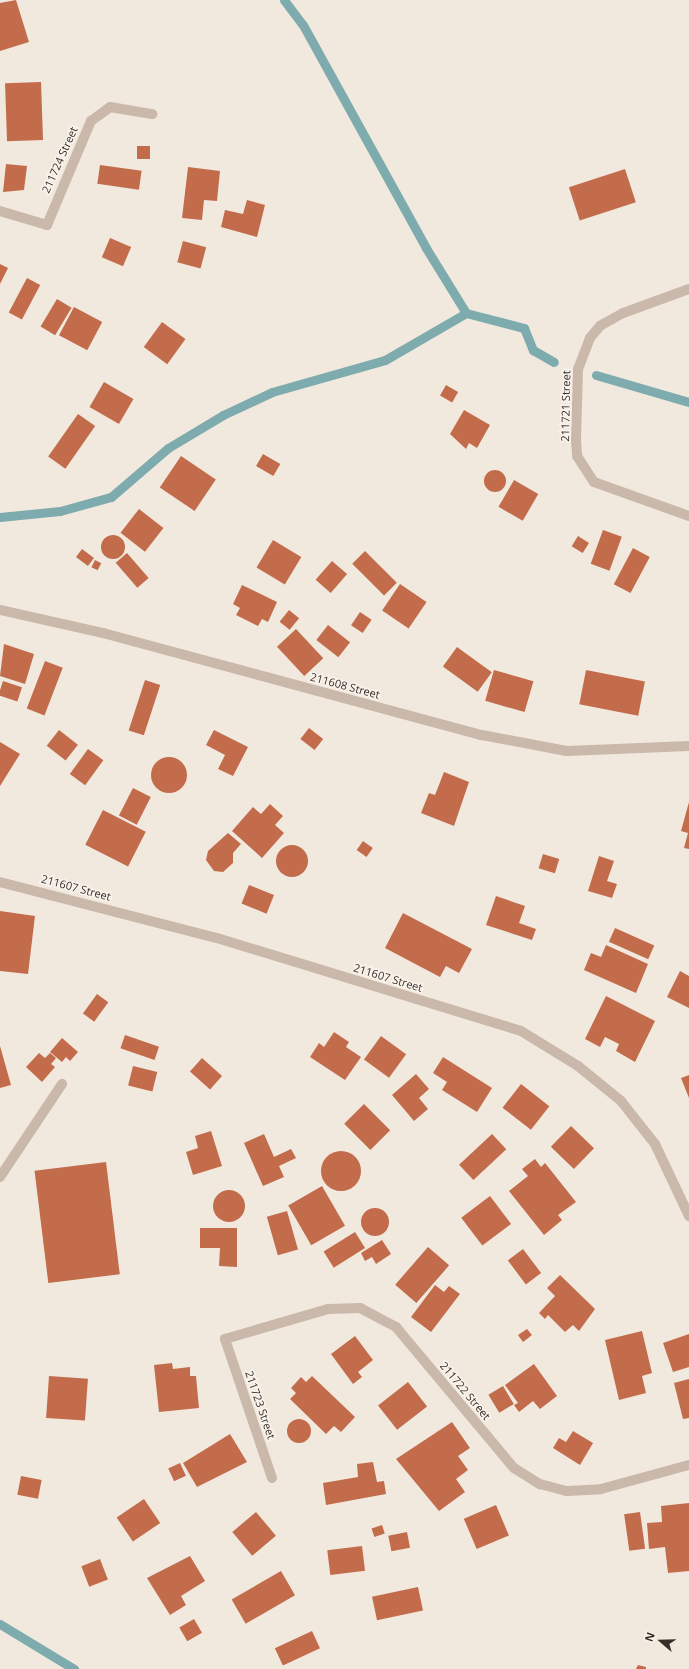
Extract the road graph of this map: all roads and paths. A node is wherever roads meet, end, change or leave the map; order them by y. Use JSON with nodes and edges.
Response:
{"nodes":[{"id":1,"x":152,"y":114,"type":"dead end"},
{"id":2,"x":0,"y":211,"type":"edge"},
{"id":3,"x":689,"y":289,"type":"edge"},
{"id":4,"x":689,"y":516,"type":"edge"},
{"id":5,"x":0,"y":610,"type":"edge"},
{"id":6,"x":689,"y":746,"type":"edge"},
{"id":7,"x":0,"y":882,"type":"edge"},
{"id":8,"x":62,"y":1084,"type":"dead end"},
{"id":9,"x":0,"y":1177,"type":"edge"},
{"id":10,"x":689,"y":1216,"type":"edge"},
{"id":11,"x":225,"y":1340,"type":"joint"},
{"id":12,"x":689,"y":1465,"type":"edge"},
{"id":13,"x":272,"y":1478,"type":"dead end"}],
"edges":[{"from":1,"to":2,"type":"street","name":"211724 Street"},
{"from":3,"to":4,"type":"street","name":"211721 Street"},
{"from":5,"to":6,"type":"street","name":"211608 Street"},
{"from":7,"to":10,"type":"street","name":"211607 Street"},
{"from":8,"to":9,"type":"street"},
{"from":11,"to":12,"type":"street","name":"211722 Street"},
{"from":11,"to":13,"type":"street","name":"211723 Street"}]}
